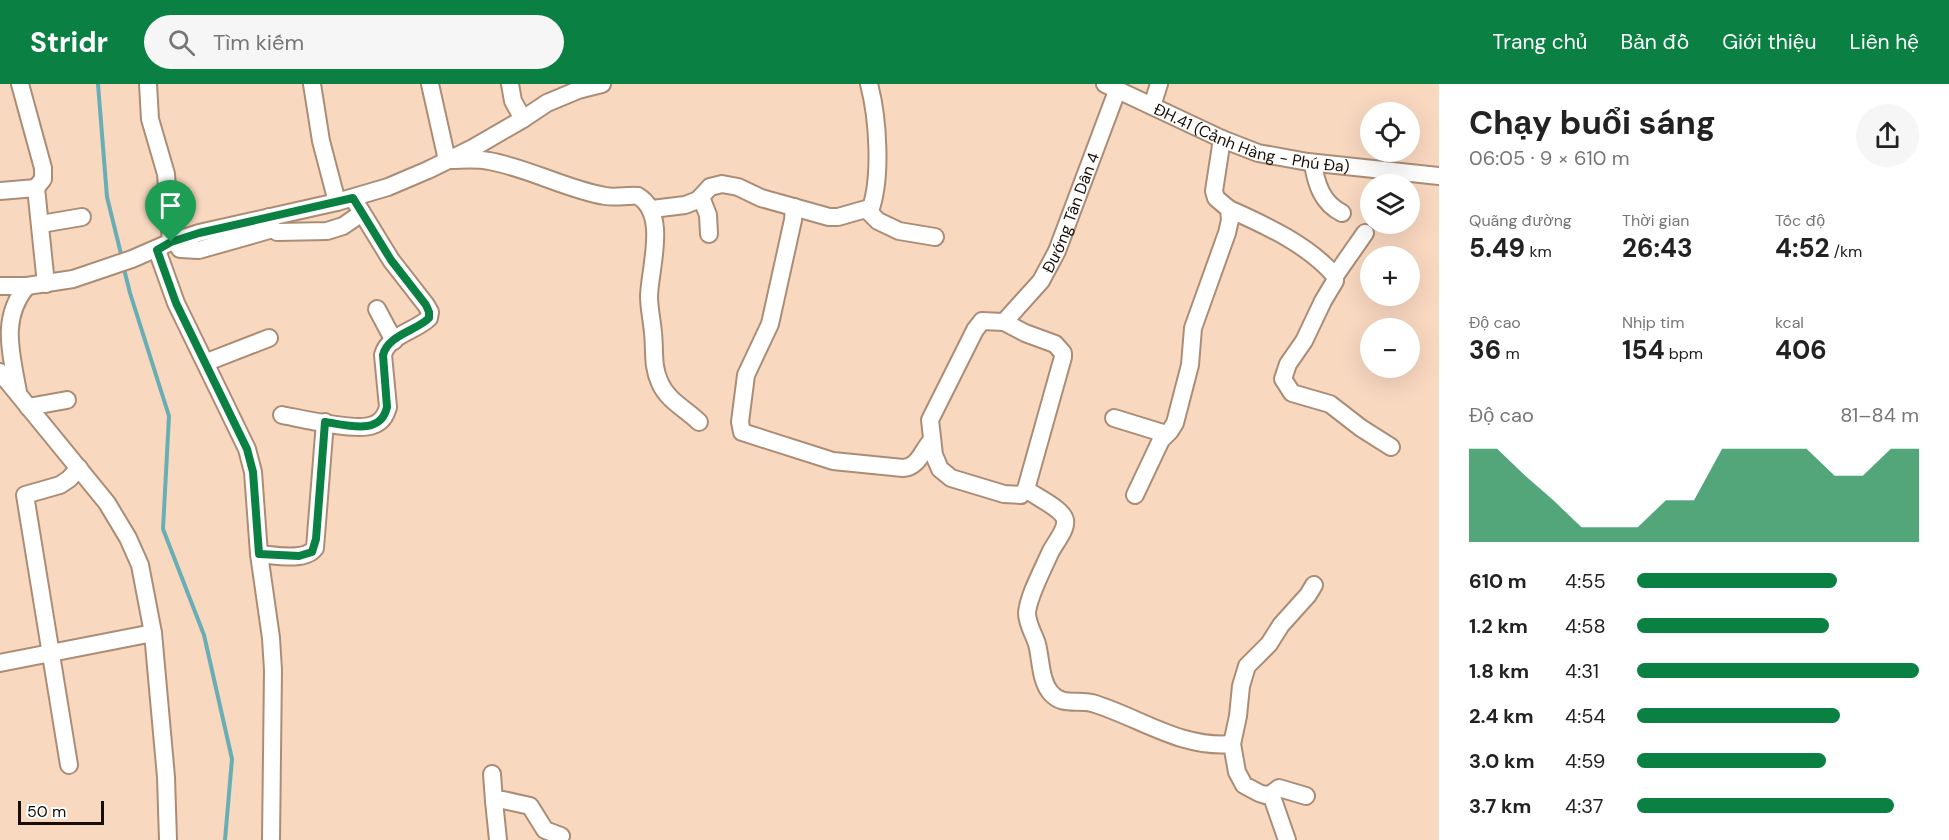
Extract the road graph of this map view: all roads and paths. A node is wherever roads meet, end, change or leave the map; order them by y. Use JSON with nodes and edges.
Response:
{"nodes":[{"id":1,"x":20,"y":84,"type":"edge"},
{"id":2,"x":148,"y":84,"type":"edge"},
{"id":3,"x":312,"y":84,"type":"edge"},
{"id":4,"x":430,"y":84,"type":"edge"},
{"id":5,"x":510,"y":84,"type":"edge"},
{"id":6,"x":602,"y":84,"type":"edge"},
{"id":7,"x":869,"y":84,"type":"edge"},
{"id":8,"x":1160,"y":84,"type":"edge"},
{"id":9,"x":1111,"y":87,"type":"edge"},
{"id":10,"x":1152,"y":106,"type":"junction"},
{"id":11,"x":523,"y":119,"type":"junction"},
{"id":12,"x":1222,"y":139,"type":"junction"},
{"id":13,"x":447,"y":160,"type":"junction"},
{"id":14,"x":1313,"y":163,"type":"junction"},
{"id":15,"x":1439,"y":176,"type":"edge"},
{"id":16,"x":36,"y":188,"type":"junction"},
{"id":17,"x":0,"y":191,"type":"edge"},
{"id":18,"x":702,"y":197,"type":"junction"},
{"id":19,"x":336,"y":202,"type":"junction"},
{"id":20,"x":357,"y":205,"type":"junction"},
{"id":21,"x":794,"y":207,"type":"junction"},
{"id":22,"x":652,"y":209,"type":"junction"},
{"id":23,"x":1229,"y":209,"type":"junction"},
{"id":24,"x":870,"y":211,"type":"junction"},
{"id":25,"x":1342,"y":213,"type":"dead end"},
{"id":26,"x":82,"y":217,"type":"dead end"},
{"id":27,"x":271,"y":223,"type":"junction"},
{"id":28,"x":41,"y":224,"type":"junction"},
{"id":29,"x":709,"y":234,"type":"dead end"},
{"id":30,"x":1364,"y":234,"type":"edge"},
{"id":31,"x":935,"y":237,"type":"dead end"},
{"id":32,"x":168,"y":245,"type":"junction"},
{"id":33,"x":1335,"y":276,"type":"junction"},
{"id":34,"x":46,"y":284,"type":"junction"},
{"id":35,"x":0,"y":286,"type":"edge"},
{"id":36,"x":27,"y":286,"type":"junction"},
{"id":37,"x":377,"y":309,"type":"dead end"},
{"id":38,"x":1004,"y":322,"type":"junction"},
{"id":39,"x":4,"y":337,"type":"edge"},
{"id":40,"x":269,"y":338,"type":"dead end"},
{"id":41,"x":394,"y":340,"type":"junction"},
{"id":42,"x":207,"y":363,"type":"junction"},
{"id":43,"x":0,"y":372,"type":"edge"},
{"id":44,"x":23,"y":400,"type":"junction"},
{"id":45,"x":68,"y":400,"type":"dead end"},
{"id":46,"x":282,"y":416,"type":"dead end"},
{"id":47,"x":1114,"y":417,"type":"dead end"},
{"id":48,"x":325,"y":422,"type":"junction"},
{"id":49,"x":699,"y":422,"type":"dead end"},
{"id":50,"x":1166,"y":434,"type":"junction"},
{"id":51,"x":932,"y":440,"type":"junction"},
{"id":52,"x":1391,"y":447,"type":"dead end"},
{"id":53,"x":79,"y":468,"type":"junction"},
{"id":54,"x":1026,"y":489,"type":"junction"},
{"id":55,"x":1135,"y":495,"type":"dead end"},
{"id":56,"x":259,"y":554,"type":"junction"},
{"id":57,"x":1314,"y":585,"type":"dead end"},
{"id":58,"x":153,"y":633,"type":"junction"},
{"id":59,"x":52,"y":653,"type":"junction"},
{"id":60,"x":0,"y":663,"type":"edge"},
{"id":61,"x":1232,"y":744,"type":"junction"},
{"id":62,"x":69,"y":765,"type":"dead end"},
{"id":63,"x":492,"y":774,"type":"dead end"},
{"id":64,"x":1270,"y":794,"type":"junction"},
{"id":65,"x":1306,"y":796,"type":"dead end"},
{"id":66,"x":494,"y":801,"type":"junction"},
{"id":67,"x":561,"y":836,"type":"dead end"},
{"id":68,"x":168,"y":840,"type":"edge"},
{"id":69,"x":271,"y":840,"type":"edge"},
{"id":70,"x":498,"y":840,"type":"edge"},
{"id":71,"x":1287,"y":840,"type":"edge"}],
"edges":[{"from":1,"to":16,"type":"street"},
{"from":2,"to":32,"type":"street"},
{"from":3,"to":19,"type":"street"},
{"from":4,"to":13,"type":"street"},
{"from":5,"to":11,"type":"street"},
{"from":6,"to":11,"type":"street"},
{"from":7,"to":24,"type":"street"},
{"from":8,"to":10,"type":"street"},
{"from":9,"to":10,"type":"street","name":"ĐH.41 (Cảnh Hàng - Phú Đa)"},
{"from":9,"to":38,"type":"street","name":"Đướng Tân Dân 4"},
{"from":10,"to":12,"type":"street","name":"ĐH.41 (Cảnh Hàng - Phú Đa)"},
{"from":11,"to":13,"type":"street"},
{"from":12,"to":14,"type":"street","name":"ĐH.41 (Cảnh Hàng - Phú Đa)"},
{"from":12,"to":23,"type":"street"},
{"from":13,"to":20,"type":"street"},
{"from":13,"to":22,"type":"street"},
{"from":14,"to":15,"type":"street","name":"ĐH.41 (Cảnh Hàng - Phú Đa)"},
{"from":14,"to":25,"type":"street"},
{"from":16,"to":17,"type":"street"},
{"from":16,"to":28,"type":"street"},
{"from":18,"to":21,"type":"street"},
{"from":18,"to":22,"type":"street"},
{"from":18,"to":29,"type":"street"},
{"from":19,"to":20,"type":"street"},
{"from":19,"to":27,"type":"street"},
{"from":20,"to":27,"type":"street"},
{"from":20,"to":41,"type":"street"},
{"from":21,"to":24,"type":"street"},
{"from":21,"to":51,"type":"street"},
{"from":22,"to":49,"type":"street"},
{"from":23,"to":33,"type":"street"},
{"from":23,"to":50,"type":"street"},
{"from":24,"to":31,"type":"street"},
{"from":26,"to":28,"type":"street"},
{"from":27,"to":32,"type":"street"},
{"from":28,"to":34,"type":"street"},
{"from":30,"to":33,"type":"street"},
{"from":32,"to":34,"type":"street"},
{"from":32,"to":42,"type":"street"},
{"from":33,"to":52,"type":"street"},
{"from":34,"to":36,"type":"street"},
{"from":35,"to":36,"type":"street"},
{"from":36,"to":39,"type":"street"},
{"from":37,"to":41,"type":"street"},
{"from":38,"to":51,"type":"street"},
{"from":38,"to":54,"type":"street"},
{"from":39,"to":44,"type":"street"},
{"from":40,"to":42,"type":"street"},
{"from":41,"to":48,"type":"street"},
{"from":42,"to":56,"type":"street"},
{"from":43,"to":44,"type":"street"},
{"from":44,"to":45,"type":"street"},
{"from":44,"to":53,"type":"street"},
{"from":46,"to":48,"type":"street"},
{"from":47,"to":50,"type":"street"},
{"from":48,"to":56,"type":"street"},
{"from":50,"to":55,"type":"street"},
{"from":51,"to":54,"type":"street"},
{"from":53,"to":58,"type":"street"},
{"from":53,"to":59,"type":"street"},
{"from":54,"to":61,"type":"street"},
{"from":56,"to":69,"type":"street"},
{"from":57,"to":61,"type":"street"},
{"from":58,"to":59,"type":"street"},
{"from":58,"to":68,"type":"street"},
{"from":59,"to":60,"type":"street"},
{"from":59,"to":62,"type":"street"},
{"from":61,"to":64,"type":"street"},
{"from":63,"to":66,"type":"street"},
{"from":64,"to":65,"type":"street"},
{"from":64,"to":71,"type":"street"},
{"from":66,"to":67,"type":"street"},
{"from":66,"to":70,"type":"street"}]}
